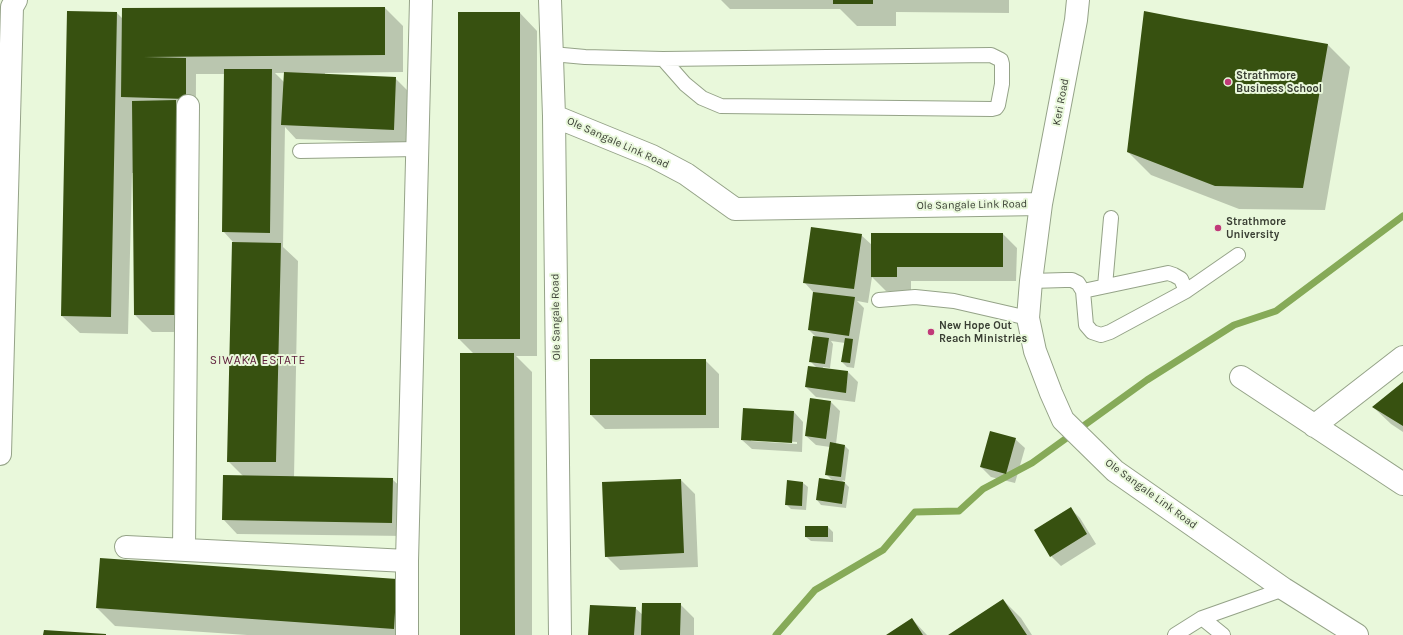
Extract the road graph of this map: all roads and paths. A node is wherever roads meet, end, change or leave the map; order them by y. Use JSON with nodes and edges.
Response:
{"nodes":[{"id":1,"x":16,"y":0,"type":"edge"},
{"id":2,"x":422,"y":0,"type":"edge"},
{"id":3,"x":550,"y":0,"type":"edge"},
{"id":4,"x":1078,"y":0,"type":"edge"},
{"id":5,"x":552,"y":54,"type":"junction"},
{"id":6,"x":663,"y":59,"type":"junction"},
{"id":7,"x":188,"y":106,"type":"dead end"},
{"id":8,"x":554,"y":116,"type":"junction"},
{"id":9,"x":418,"y":149,"type":"junction"},
{"id":10,"x":300,"y":151,"type":"dead end"},
{"id":11,"x":1041,"y":204,"type":"junction"},
{"id":12,"x":1111,"y":218,"type":"dead end"},
{"id":13,"x":1238,"y":255,"type":"dead end"},
{"id":14,"x":1031,"y":281,"type":"junction"},
{"id":15,"x":1105,"y":286,"type":"junction"},
{"id":16,"x":1083,"y":291,"type":"junction"},
{"id":17,"x":1186,"y":291,"type":"junction"},
{"id":18,"x":879,"y":300,"type":"dead end"},
{"id":19,"x":1028,"y":318,"type":"junction"},
{"id":20,"x":1403,"y":357,"type":"edge"},
{"id":21,"x":1241,"y":378,"type":"dead end"},
{"id":22,"x":1314,"y":426,"type":"junction"},
{"id":23,"x":0,"y":454,"type":"edge"},
{"id":24,"x":1403,"y":484,"type":"edge"},
{"id":25,"x":126,"y":547,"type":"dead end"},
{"id":26,"x":184,"y":550,"type":"junction"},
{"id":27,"x":407,"y":561,"type":"junction"},
{"id":28,"x":1284,"y":589,"type":"junction"},
{"id":29,"x":1202,"y":618,"type":"junction"},
{"id":30,"x":407,"y":635,"type":"edge"},
{"id":31,"x":560,"y":635,"type":"edge"},
{"id":32,"x":1175,"y":635,"type":"edge"},
{"id":33,"x":1223,"y":635,"type":"edge"},
{"id":34,"x":1357,"y":635,"type":"edge"}],
"edges":[{"from":1,"to":23,"type":"street"},
{"from":2,"to":9,"type":"street"},
{"from":3,"to":5,"type":"street","name":"Ole Sangale Road"},
{"from":4,"to":11,"type":"street","name":"Keri Road"},
{"from":5,"to":6,"type":"lane"},
{"from":5,"to":8,"type":"street","name":"Ole Sangale Road"},
{"from":6,"to":6,"type":"lane"},
{"from":7,"to":26,"type":"street"},
{"from":8,"to":11,"type":"street","name":"Ole Sangale Link Road"},
{"from":8,"to":31,"type":"street","name":"Ole Sangale Road"},
{"from":9,"to":10,"type":"lane"},
{"from":9,"to":27,"type":"street"},
{"from":11,"to":14,"type":"street","name":"Ole Sangale Link Road"},
{"from":12,"to":15,"type":"lane"},
{"from":13,"to":17,"type":"lane"},
{"from":14,"to":16,"type":"lane"},
{"from":14,"to":19,"type":"street","name":"Ole Sangale Link Road"},
{"from":15,"to":16,"type":"lane"},
{"from":15,"to":17,"type":"lane"},
{"from":16,"to":17,"type":"lane"},
{"from":18,"to":19,"type":"lane"},
{"from":19,"to":28,"type":"street","name":"Ole Sangale Link Road"},
{"from":20,"to":22,"type":"street"},
{"from":21,"to":22,"type":"street"},
{"from":22,"to":24,"type":"street"},
{"from":25,"to":26,"type":"street"},
{"from":26,"to":27,"type":"street"},
{"from":27,"to":30,"type":"street"},
{"from":28,"to":29,"type":"lane"},
{"from":28,"to":34,"type":"street","name":"Ole Sangale Link Road"},
{"from":29,"to":32,"type":"lane"},
{"from":29,"to":33,"type":"lane"}]}
